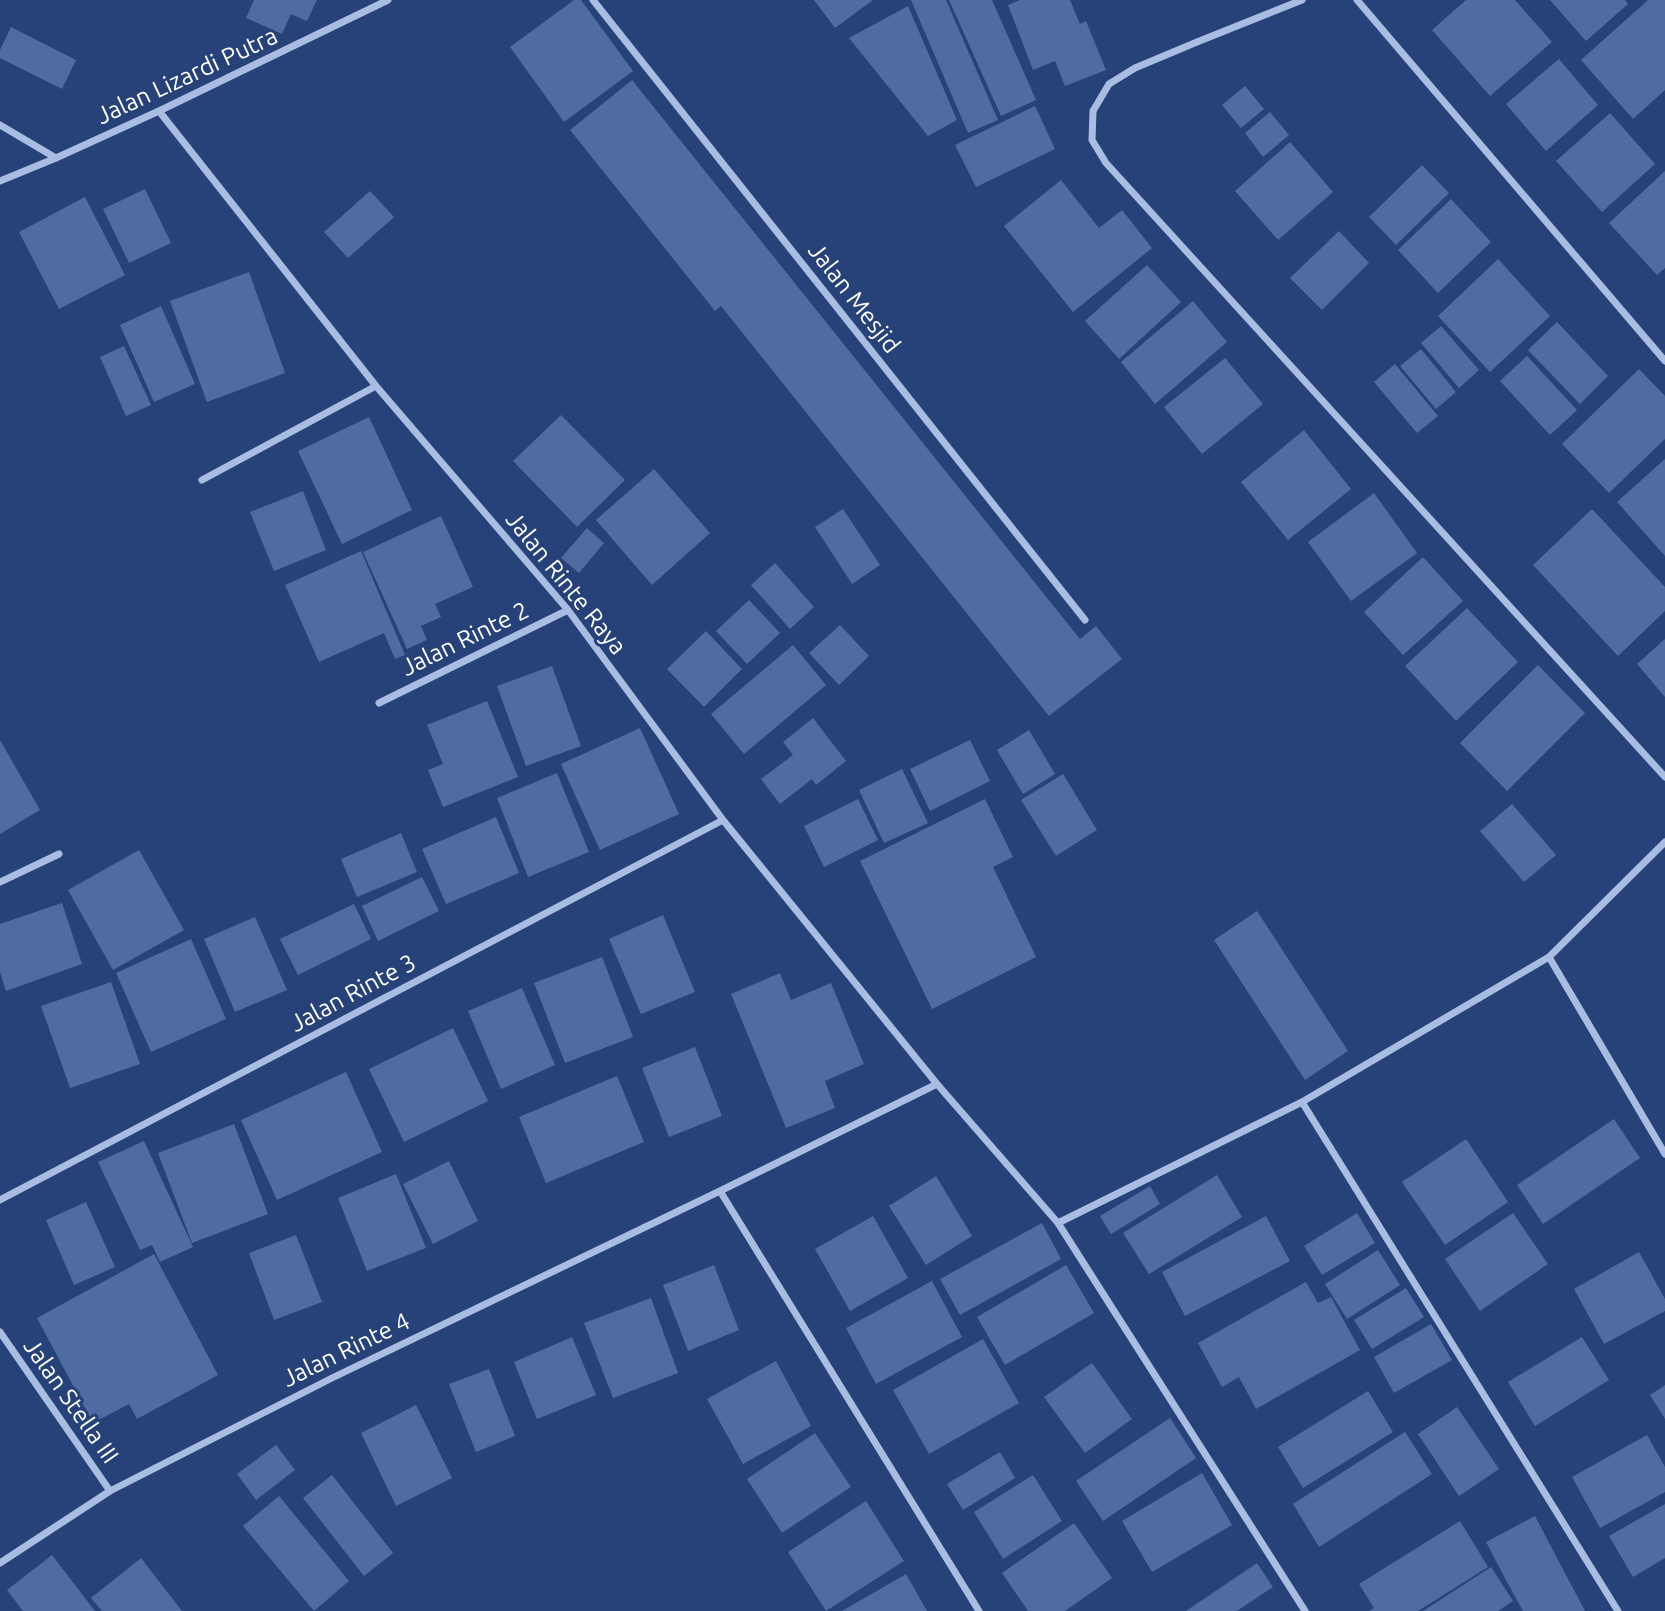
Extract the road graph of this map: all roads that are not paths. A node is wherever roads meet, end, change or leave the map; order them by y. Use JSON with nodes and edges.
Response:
{"nodes":[{"id":1,"x":388,"y":0,"type":"edge"},
{"id":2,"x":593,"y":0,"type":"edge"},
{"id":3,"x":1303,"y":0,"type":"edge"},
{"id":4,"x":1357,"y":0,"type":"edge"},
{"id":5,"x":159,"y":111,"type":"junction"},
{"id":6,"x":0,"y":125,"type":"edge"},
{"id":7,"x":56,"y":158,"type":"junction"},
{"id":8,"x":0,"y":181,"type":"edge"},
{"id":9,"x":1665,"y":361,"type":"edge"},
{"id":10,"x":376,"y":386,"type":"junction"},
{"id":11,"x":202,"y":480,"type":"dead end"},
{"id":12,"x":568,"y":610,"type":"junction"},
{"id":13,"x":1085,"y":620,"type":"dead end"},
{"id":14,"x":379,"y":703,"type":"dead end"},
{"id":15,"x":1665,"y":777,"type":"edge"},
{"id":16,"x":723,"y":820,"type":"junction"},
{"id":17,"x":1665,"y":842,"type":"edge"},
{"id":18,"x":59,"y":854,"type":"dead end"},
{"id":19,"x":0,"y":882,"type":"edge"},
{"id":20,"x":1549,"y":957,"type":"junction"},
{"id":21,"x":937,"y":1084,"type":"junction"},
{"id":22,"x":1302,"y":1102,"type":"junction"},
{"id":23,"x":1665,"y":1154,"type":"edge"},
{"id":24,"x":720,"y":1191,"type":"junction"},
{"id":25,"x":0,"y":1199,"type":"edge"},
{"id":26,"x":1058,"y":1223,"type":"junction"},
{"id":27,"x":0,"y":1332,"type":"edge"},
{"id":28,"x":110,"y":1491,"type":"junction"},
{"id":29,"x":0,"y":1563,"type":"edge"},
{"id":30,"x":979,"y":1611,"type":"edge"},
{"id":31,"x":1305,"y":1611,"type":"edge"},
{"id":32,"x":1618,"y":1611,"type":"edge"}],
"edges":[{"from":1,"to":5,"type":"street","name":"Jalan Lizardi Putra"},
{"from":2,"to":13,"type":"street","name":"Jalan Mesjid"},
{"from":3,"to":15,"type":"street"},
{"from":4,"to":9,"type":"street"},
{"from":5,"to":7,"type":"street","name":"Jalan Lizardi Putra"},
{"from":5,"to":10,"type":"street","name":"Jalan Rinte Raya"},
{"from":6,"to":7,"type":"street"},
{"from":7,"to":8,"type":"street","name":"Jalan Lizardi Putra"},
{"from":10,"to":11,"type":"street"},
{"from":10,"to":12,"type":"street","name":"Jalan Rinte Raya"},
{"from":12,"to":14,"type":"street","name":"Jalan Rinte 2"},
{"from":12,"to":16,"type":"street","name":"Jalan Rinte Raya"},
{"from":16,"to":21,"type":"street","name":"Jalan Rinte Raya"},
{"from":16,"to":25,"type":"street","name":"Jalan Rinte 3"},
{"from":17,"to":20,"type":"street"},
{"from":18,"to":19,"type":"street"},
{"from":20,"to":22,"type":"street"},
{"from":20,"to":23,"type":"street"},
{"from":21,"to":24,"type":"street","name":"Jalan Rinte 4"},
{"from":21,"to":26,"type":"street","name":"Jalan Rinte Raya"},
{"from":22,"to":26,"type":"street"},
{"from":22,"to":32,"type":"street"},
{"from":24,"to":28,"type":"street","name":"Jalan Rinte 4"},
{"from":24,"to":30,"type":"street"},
{"from":26,"to":31,"type":"street","name":"Jalan Rinte Raya"},
{"from":27,"to":28,"type":"street","name":"Jalan Stella III"},
{"from":28,"to":29,"type":"street","name":"Jalan Rinte 4"}]}
